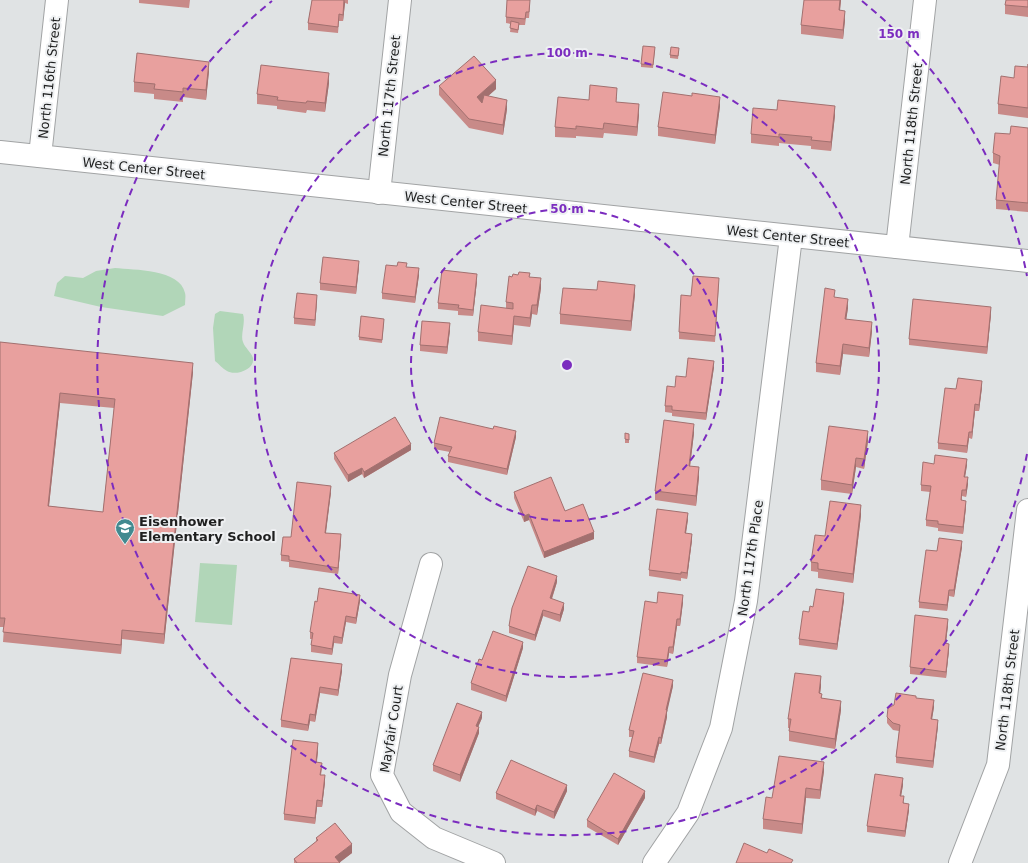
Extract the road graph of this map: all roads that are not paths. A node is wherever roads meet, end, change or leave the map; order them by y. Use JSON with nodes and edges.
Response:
{"nodes":[{"id":1,"x":57,"y":0,"type":"edge"},
{"id":2,"x":400,"y":0,"type":"edge"},
{"id":3,"x":925,"y":0,"type":"edge"},
{"id":4,"x":0,"y":152,"type":"edge"},
{"id":5,"x":40,"y":156,"type":"junction"},
{"id":6,"x":379,"y":193,"type":"junction"},
{"id":7,"x":791,"y":236,"type":"junction"},
{"id":8,"x":897,"y":247,"type":"junction"},
{"id":9,"x":1028,"y":261,"type":"edge"},
{"id":10,"x":1028,"y":510,"type":"edge"},
{"id":11,"x":431,"y":564,"type":"dead end"},
{"id":12,"x":494,"y":863,"type":"edge"},
{"id":13,"x":654,"y":863,"type":"edge"},
{"id":14,"x":960,"y":863,"type":"edge"}],
"edges":[{"from":1,"to":5,"type":"street","name":"North 116th Street"},
{"from":2,"to":6,"type":"street","name":"North 117th Street"},
{"from":3,"to":8,"type":"street","name":"North 118th Street"},
{"from":4,"to":5,"type":"street","name":"West Center Street"},
{"from":5,"to":6,"type":"street","name":"West Center Street"},
{"from":6,"to":7,"type":"street","name":"West Center Street"},
{"from":7,"to":8,"type":"street","name":"West Center Street"},
{"from":7,"to":13,"type":"street","name":"North 117th Place"},
{"from":8,"to":9,"type":"street","name":"West Center Street"},
{"from":10,"to":14,"type":"street","name":"North 118th Street"},
{"from":11,"to":12,"type":"street","name":"Mayfair Court"}]}
